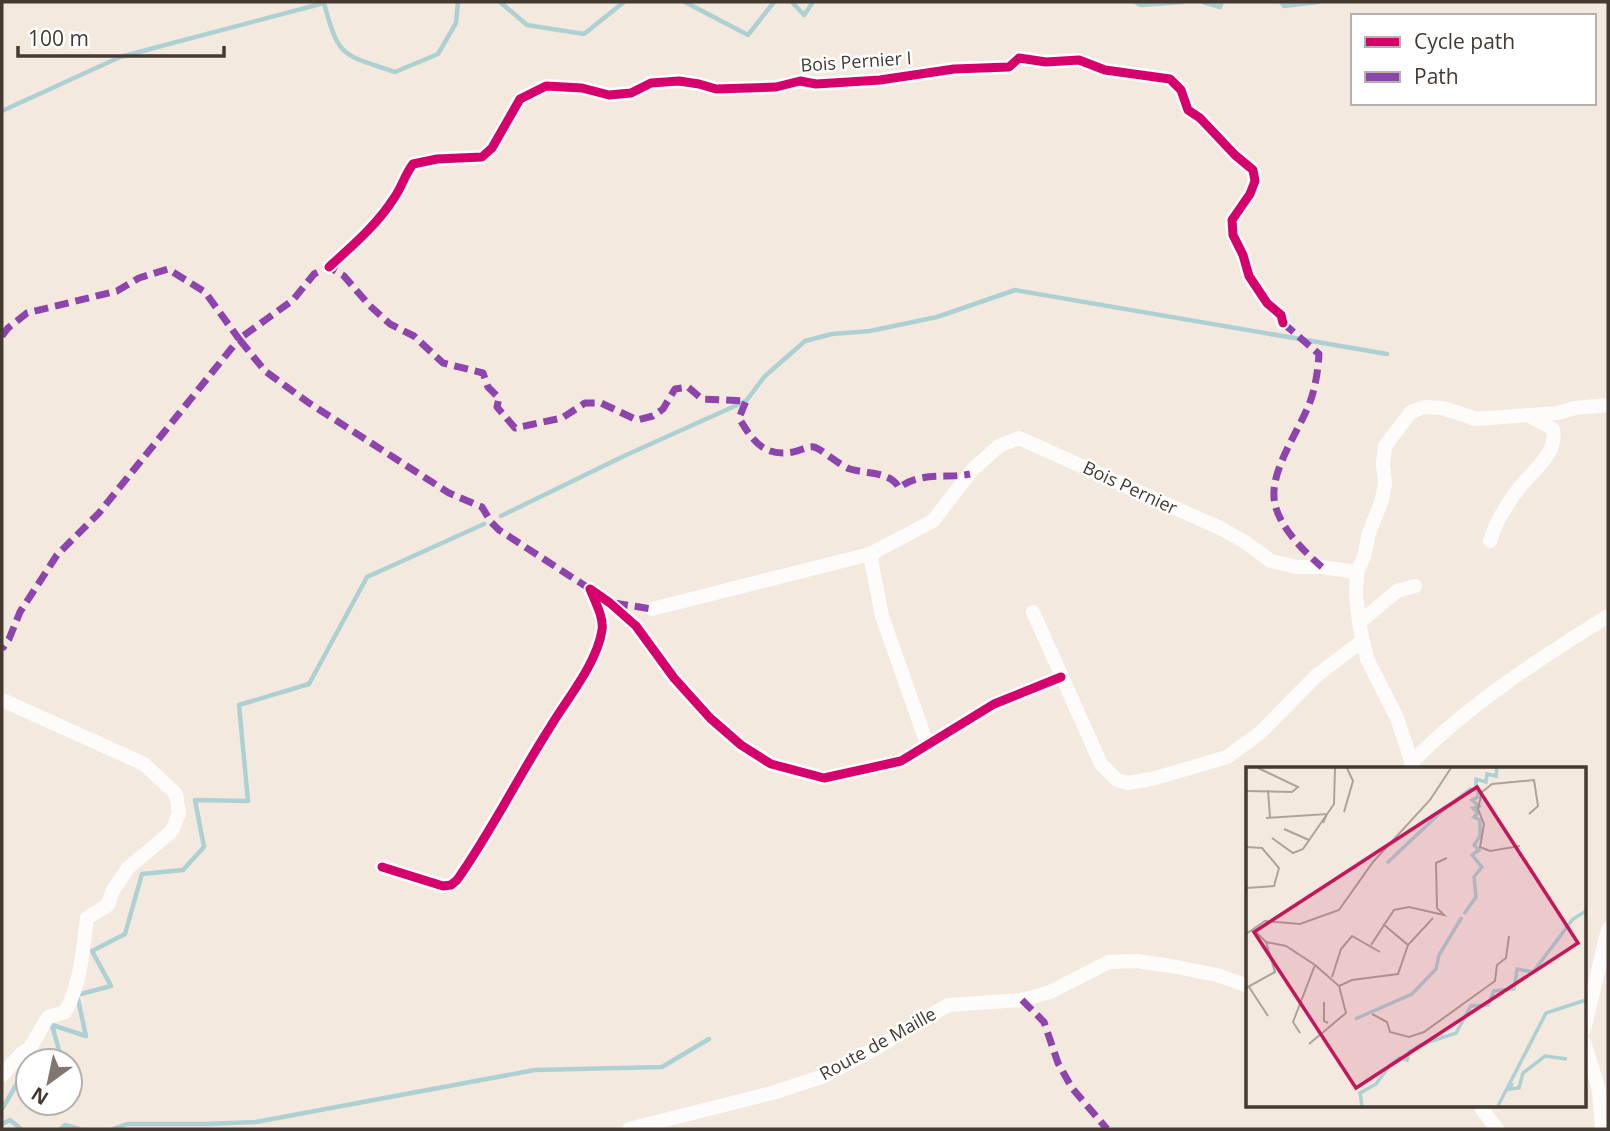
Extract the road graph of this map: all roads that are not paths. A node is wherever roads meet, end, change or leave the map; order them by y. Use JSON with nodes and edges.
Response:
{"nodes":[{"id":1,"x":329,"y":267,"type":"dead end"},
{"id":2,"x":1283,"y":324,"type":"dead end"},
{"id":3,"x":1608,"y":405,"type":"edge"},
{"id":4,"x":1526,"y":415,"type":"junction"},
{"id":5,"x":1490,"y":541,"type":"dead end"},
{"id":6,"x":870,"y":554,"type":"junction"},
{"id":7,"x":1357,"y":572,"type":"junction"},
{"id":8,"x":1415,"y":586,"type":"dead end"},
{"id":9,"x":652,"y":610,"type":"dead end"},
{"id":10,"x":1033,"y":612,"type":"dead end"},
{"id":11,"x":1608,"y":616,"type":"edge"},
{"id":12,"x":1359,"y":623,"type":"junction"},
{"id":13,"x":602,"y":624,"type":"junction"},
{"id":14,"x":636,"y":626,"type":"junction"},
{"id":15,"x":1362,"y":641,"type":"junction"},
{"id":16,"x":1061,"y":677,"type":"junction"},
{"id":17,"x":2,"y":700,"type":"edge"},
{"id":18,"x":927,"y":744,"type":"junction"},
{"id":19,"x":1413,"y":766,"type":"edge"},
{"id":20,"x":382,"y":867,"type":"dead end"},
{"id":21,"x":1608,"y":929,"type":"edge"},
{"id":22,"x":1246,"y":985,"type":"edge"},
{"id":23,"x":1586,"y":1022,"type":"edge"},
{"id":24,"x":1586,"y":1048,"type":"edge"},
{"id":25,"x":2,"y":1075,"type":"edge"},
{"id":26,"x":1480,"y":1106,"type":"edge"},
{"id":27,"x":629,"y":1129,"type":"edge"},
{"id":28,"x":1497,"y":1129,"type":"edge"},
{"id":29,"x":1602,"y":1129,"type":"edge"}],
"edges":[{"from":1,"to":2,"type":"street","name":"Bois Pernier I"},
{"from":3,"to":4,"type":"street"},
{"from":4,"to":5,"type":"street"},
{"from":4,"to":7,"type":"street"},
{"from":6,"to":7,"type":"street","name":"Bois Pernier"},
{"from":6,"to":9,"type":"street","name":"Bois Pernier"},
{"from":6,"to":18,"type":"street"},
{"from":7,"to":12,"type":"street"},
{"from":8,"to":12,"type":"street"},
{"from":10,"to":16,"type":"street"},
{"from":11,"to":19,"type":"street"},
{"from":12,"to":15,"type":"street"},
{"from":13,"to":14,"type":"street"},
{"from":13,"to":14,"type":"street"},
{"from":13,"to":20,"type":"street"},
{"from":14,"to":18,"type":"street"},
{"from":15,"to":16,"type":"street"},
{"from":15,"to":19,"type":"street"},
{"from":16,"to":18,"type":"street"},
{"from":17,"to":25,"type":"street"},
{"from":21,"to":23,"type":"street"},
{"from":22,"to":27,"type":"street","name":"Route de Maille"},
{"from":24,"to":29,"type":"street"},
{"from":26,"to":28,"type":"street"}]}
